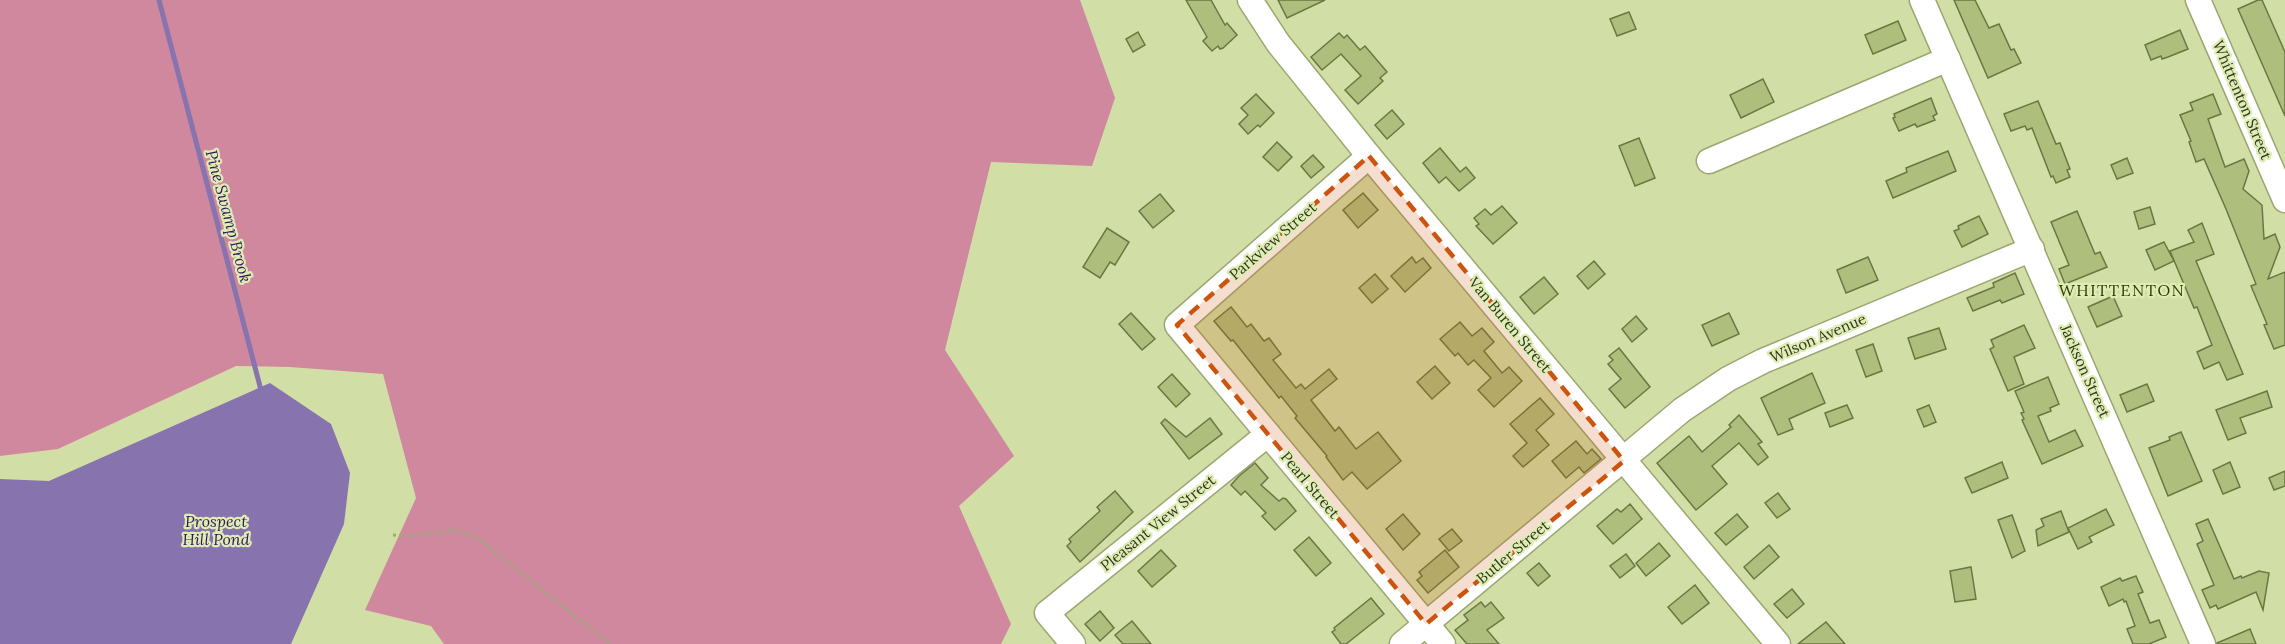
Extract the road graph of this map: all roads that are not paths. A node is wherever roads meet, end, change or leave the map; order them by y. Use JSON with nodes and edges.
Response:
{"nodes":[{"id":1,"x":1250,"y":0,"type":"edge"},
{"id":2,"x":1922,"y":0,"type":"edge"},
{"id":3,"x":2198,"y":0,"type":"edge"},
{"id":4,"x":1948,"y":59,"type":"junction"},
{"id":5,"x":1369,"y":156,"type":"junction"},
{"id":6,"x":1709,"y":161,"type":"dead end"},
{"id":7,"x":2285,"y":200,"type":"edge"},
{"id":8,"x":2032,"y":249,"type":"junction"},
{"id":9,"x":1177,"y":325,"type":"joint"},
{"id":10,"x":1268,"y":434,"type":"junction"},
{"id":11,"x":1624,"y":460,"type":"junction"},
{"id":12,"x":1426,"y":624,"type":"junction"},
{"id":13,"x":1073,"y":644,"type":"edge"},
{"id":14,"x":1402,"y":644,"type":"edge"},
{"id":15,"x":1443,"y":644,"type":"edge"},
{"id":16,"x":1778,"y":644,"type":"edge"},
{"id":17,"x":2203,"y":644,"type":"edge"}],
"edges":[{"from":1,"to":5,"type":"street","name":"Van Buren Street"},
{"from":2,"to":4,"type":"street","name":"Jackson Street"},
{"from":3,"to":7,"type":"street","name":"Whittenton Street"},
{"from":4,"to":6,"type":"street"},
{"from":4,"to":8,"type":"street","name":"Jackson Street"},
{"from":5,"to":9,"type":"street","name":"Parkview Street"},
{"from":5,"to":11,"type":"street","name":"Van Buren Street"},
{"from":8,"to":11,"type":"street","name":"Wilson Avenue"},
{"from":8,"to":17,"type":"street","name":"Jackson Street"},
{"from":9,"to":10,"type":"street","name":"Pearl Street"},
{"from":10,"to":12,"type":"street","name":"Pearl Street"},
{"from":10,"to":13,"type":"street","name":"Pleasant View Street"},
{"from":11,"to":12,"type":"street","name":"Butler Street"},
{"from":11,"to":16,"type":"street","name":"Van Buren Street"},
{"from":12,"to":14,"type":"street","name":"Butler Street"},
{"from":12,"to":15,"type":"street","name":"Pearl Street"}]}
